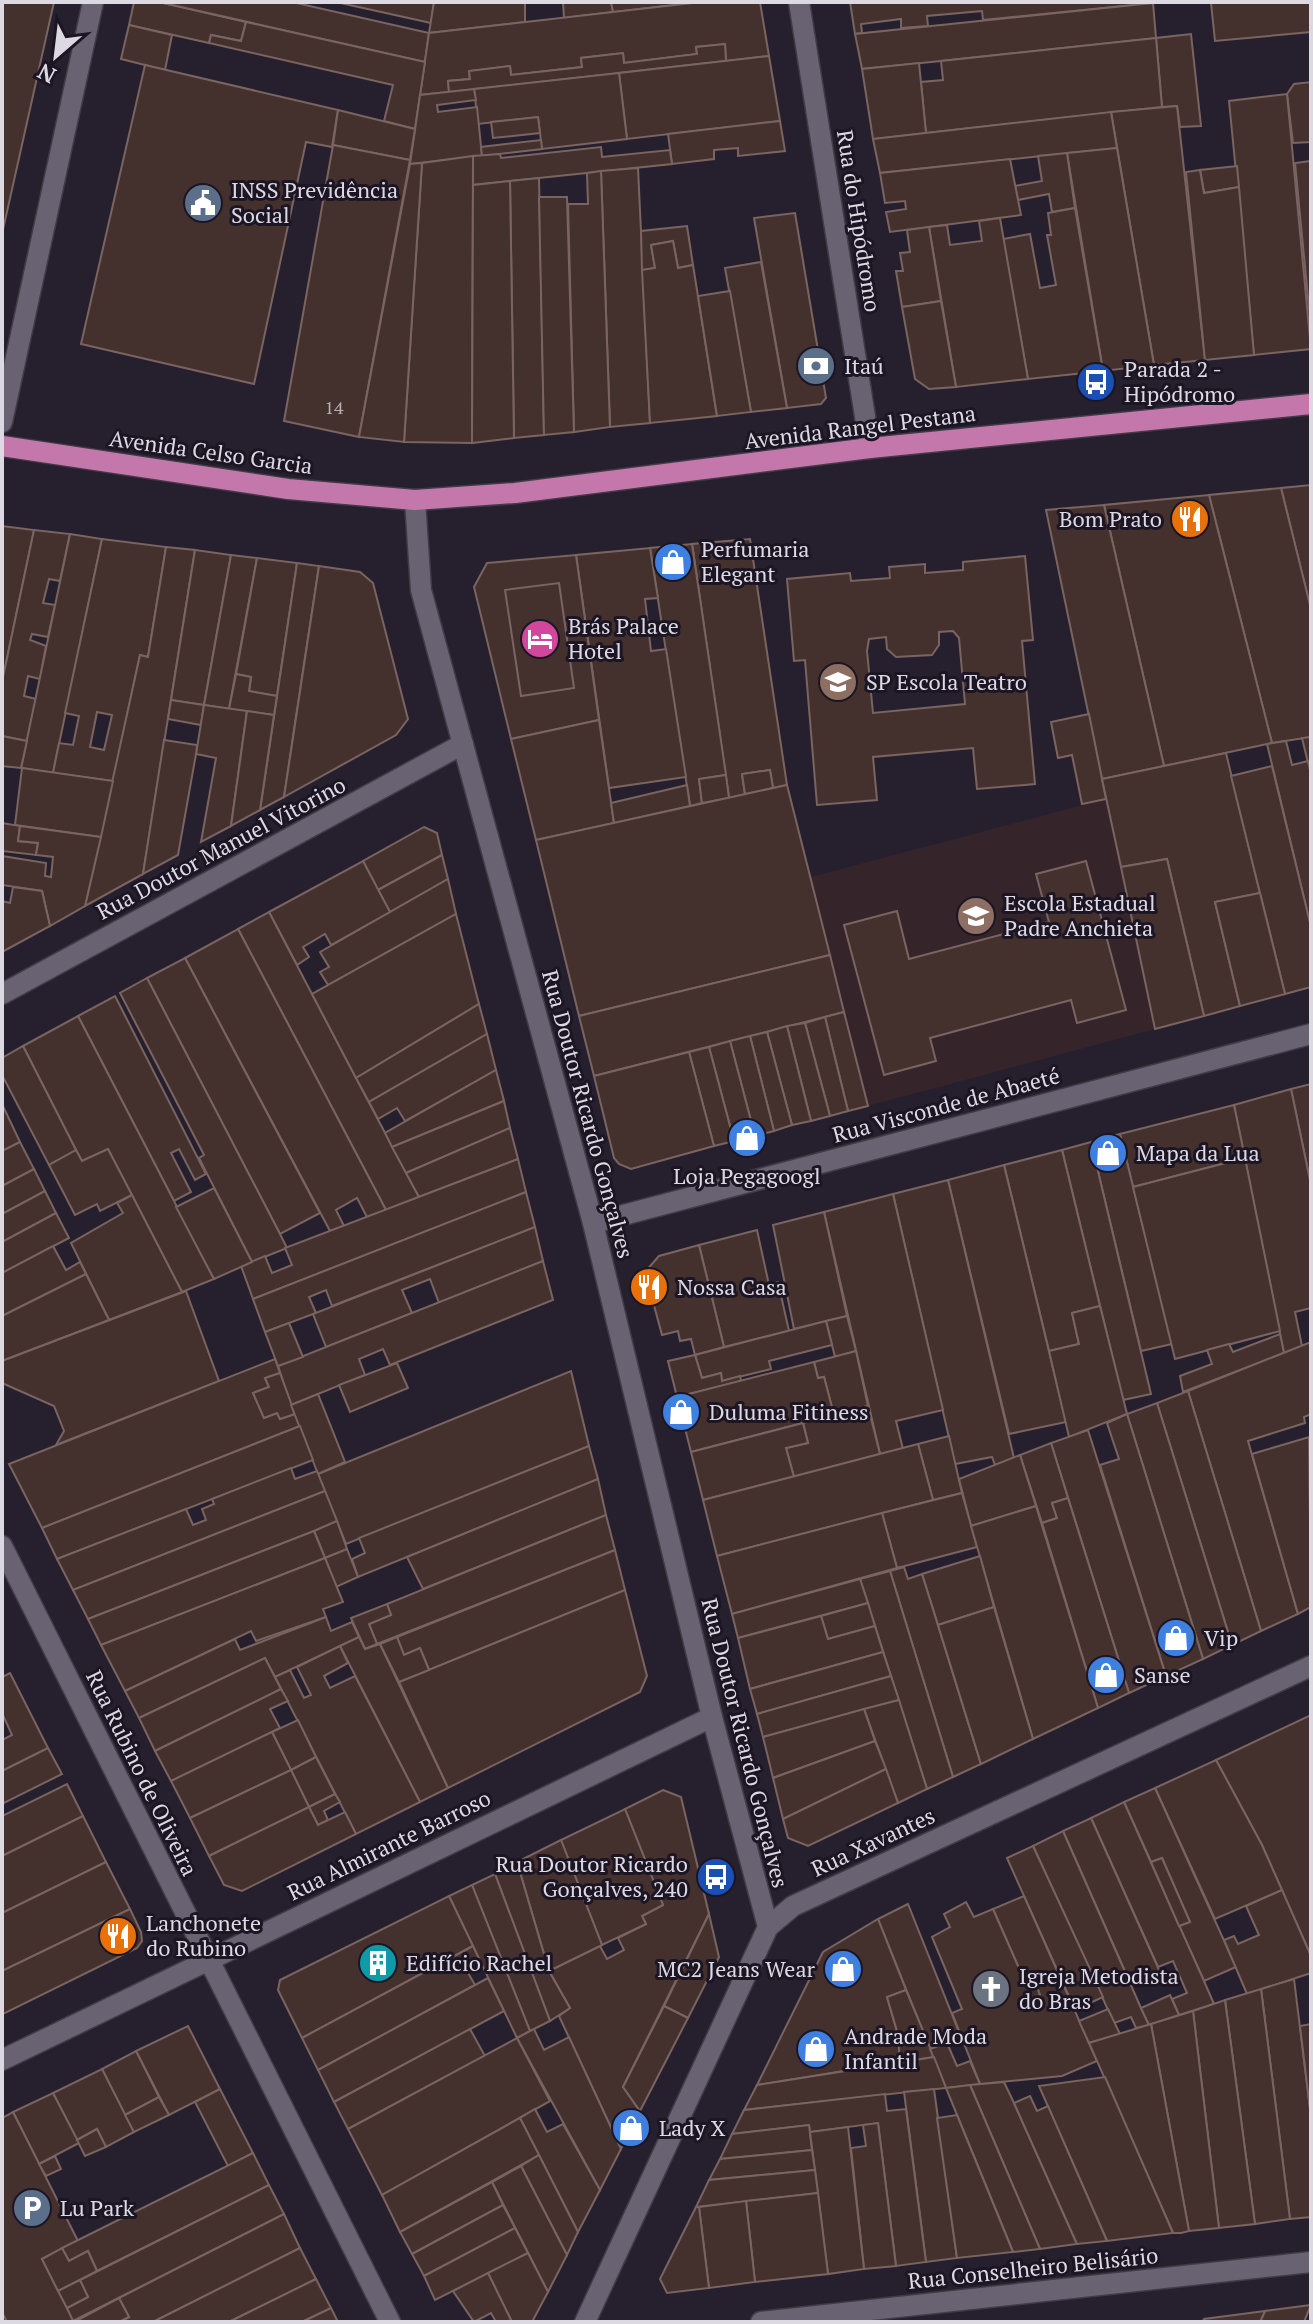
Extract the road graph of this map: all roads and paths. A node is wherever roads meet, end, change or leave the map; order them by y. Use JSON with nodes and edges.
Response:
{"nodes":[{"id":1,"x":93,"y":2,"type":"edge"},
{"id":2,"x":799,"y":2,"type":"edge"},
{"id":3,"x":1311,"y":404,"type":"edge"},
{"id":4,"x":2,"y":422,"type":"edge"},
{"id":5,"x":2,"y":446,"type":"edge"},
{"id":6,"x":870,"y":448,"type":"junction"},
{"id":7,"x":415,"y":500,"type":"junction"},
{"id":8,"x":463,"y":744,"type":"junction"},
{"id":9,"x":2,"y":994,"type":"edge"},
{"id":10,"x":1311,"y":1034,"type":"edge"},
{"id":11,"x":593,"y":1223,"type":"junction"},
{"id":12,"x":2,"y":1546,"type":"edge"},
{"id":13,"x":1311,"y":1666,"type":"edge"},
{"id":14,"x":712,"y":1717,"type":"junction"},
{"id":15,"x":768,"y":1927,"type":"junction"},
{"id":16,"x":208,"y":1958,"type":"junction"},
{"id":17,"x":2,"y":2060,"type":"edge"},
{"id":18,"x":1311,"y":2262,"type":"edge"},
{"id":19,"x":390,"y":2322,"type":"edge"},
{"id":20,"x":585,"y":2322,"type":"edge"},
{"id":21,"x":761,"y":2322,"type":"edge"}],
"edges":[{"from":1,"to":4,"type":"street"},
{"from":2,"to":6,"type":"street","name":"Rua do Hipódromo"},
{"from":3,"to":6,"type":"main road","name":"Avenida Rangel Pestana"},
{"from":5,"to":7,"type":"main road","name":"Avenida Celso Garcia"},
{"from":6,"to":7,"type":"main road","name":"Avenida Rangel Pestana"},
{"from":7,"to":8,"type":"street","name":"Rua Doutor Ricardo Gonçalves"},
{"from":8,"to":9,"type":"street","name":"Rua Doutor Manuel Vitorino"},
{"from":8,"to":11,"type":"street","name":"Rua Doutor Ricardo Gonçalves"},
{"from":10,"to":11,"type":"street","name":"Rua Visconde de Abaeté"},
{"from":11,"to":14,"type":"street","name":"Rua Doutor Ricardo Gonçalves"},
{"from":12,"to":16,"type":"street","name":"Rua Rubino de Oliveira"},
{"from":13,"to":15,"type":"street","name":"Rua Xavantes"},
{"from":14,"to":15,"type":"street","name":"Rua Doutor Ricardo Gonçalves"},
{"from":14,"to":16,"type":"street","name":"Rua Almirante Barroso"},
{"from":15,"to":20,"type":"street","name":"Rua Xavantes"},
{"from":16,"to":17,"type":"street","name":"Rua Almirante Barroso"},
{"from":16,"to":19,"type":"street","name":"Rua Rubino de Oliveira"},
{"from":18,"to":21,"type":"street","name":"Rua Conselheiro Belisário"}]}
